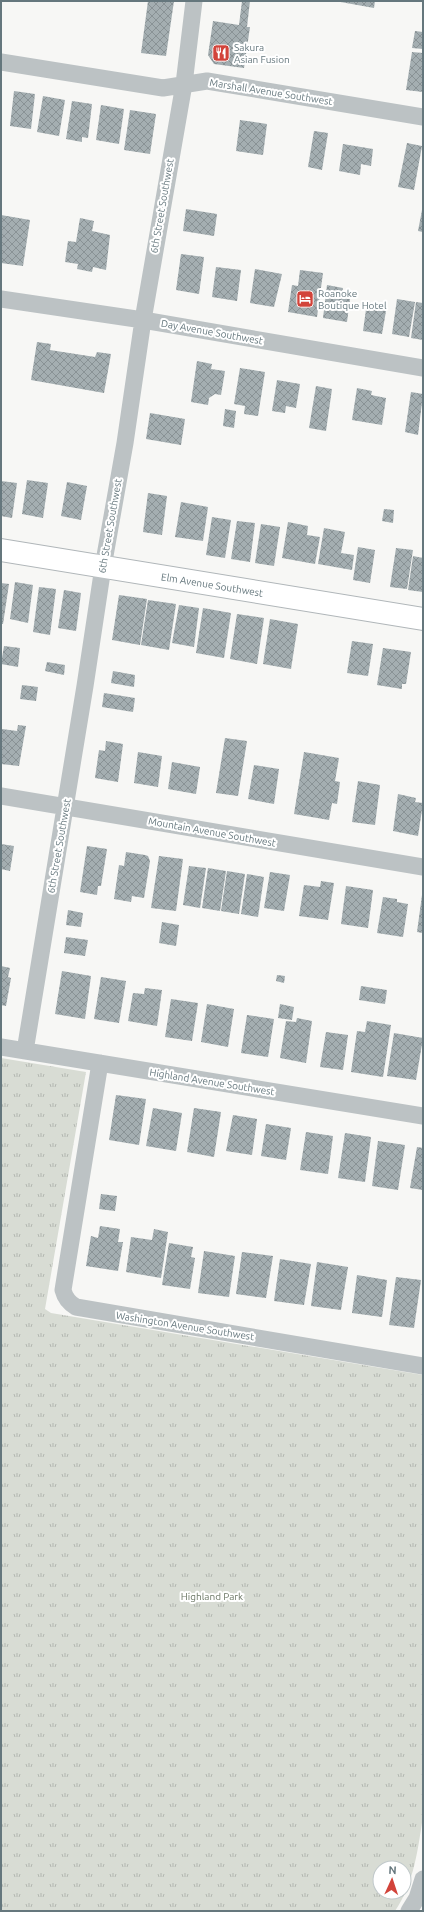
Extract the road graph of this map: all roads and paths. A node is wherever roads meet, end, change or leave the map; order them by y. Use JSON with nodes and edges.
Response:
{"nodes":[{"id":1,"x":194,"y":1,"type":"edge"},
{"id":2,"x":1,"y":62,"type":"edge"},
{"id":3,"x":184,"y":84,"type":"junction"},
{"id":4,"x":423,"y":118,"type":"edge"},
{"id":5,"x":1,"y":299,"type":"edge"},
{"id":6,"x":143,"y":320,"type":"junction"},
{"id":7,"x":423,"y":368,"type":"edge"},
{"id":8,"x":1,"y":550,"type":"edge"},
{"id":9,"x":103,"y":567,"type":"junction"},
{"id":10,"x":423,"y":619,"type":"edge"},
{"id":11,"x":1,"y":796,"type":"edge"},
{"id":12,"x":65,"y":807,"type":"junction"},
{"id":13,"x":423,"y":867,"type":"edge"},
{"id":14,"x":1,"y":1047,"type":"edge"},
{"id":15,"x":25,"y":1051,"type":"junction"},
{"id":16,"x":100,"y":1063,"type":"junction"},
{"id":17,"x":423,"y":1116,"type":"edge"},
{"id":18,"x":423,"y":1366,"type":"edge"},
{"id":19,"x":423,"y":1879,"type":"edge"},
{"id":20,"x":409,"y":1911,"type":"edge"}],
"edges":[{"from":1,"to":3,"type":"street","name":"6th Street Southwest"},
{"from":2,"to":3,"type":"street","name":"Marshall Avenue Southwest"},
{"from":3,"to":4,"type":"street","name":"Marshall Avenue Southwest"},
{"from":3,"to":6,"type":"street","name":"6th Street Southwest"},
{"from":5,"to":6,"type":"street","name":"Day Avenue Southwest"},
{"from":6,"to":7,"type":"street","name":"Day Avenue Southwest"},
{"from":6,"to":9,"type":"street","name":"6th Street Southwest"},
{"from":8,"to":9,"type":"main road","name":"Elm Avenue Southwest"},
{"from":9,"to":10,"type":"main road","name":"Elm Avenue Southwest"},
{"from":9,"to":12,"type":"street","name":"6th Street Southwest"},
{"from":11,"to":12,"type":"street","name":"Mountain Avenue Southwest"},
{"from":12,"to":13,"type":"street","name":"Mountain Avenue Southwest"},
{"from":12,"to":15,"type":"street","name":"6th Street Southwest"},
{"from":14,"to":15,"type":"street","name":"Highland Avenue Southwest"},
{"from":15,"to":16,"type":"street","name":"Highland Avenue Southwest"},
{"from":16,"to":17,"type":"street","name":"Highland Avenue Southwest"},
{"from":16,"to":18,"type":"street","name":"Washington Avenue Southwest"},
{"from":19,"to":20,"type":"street"}]}
